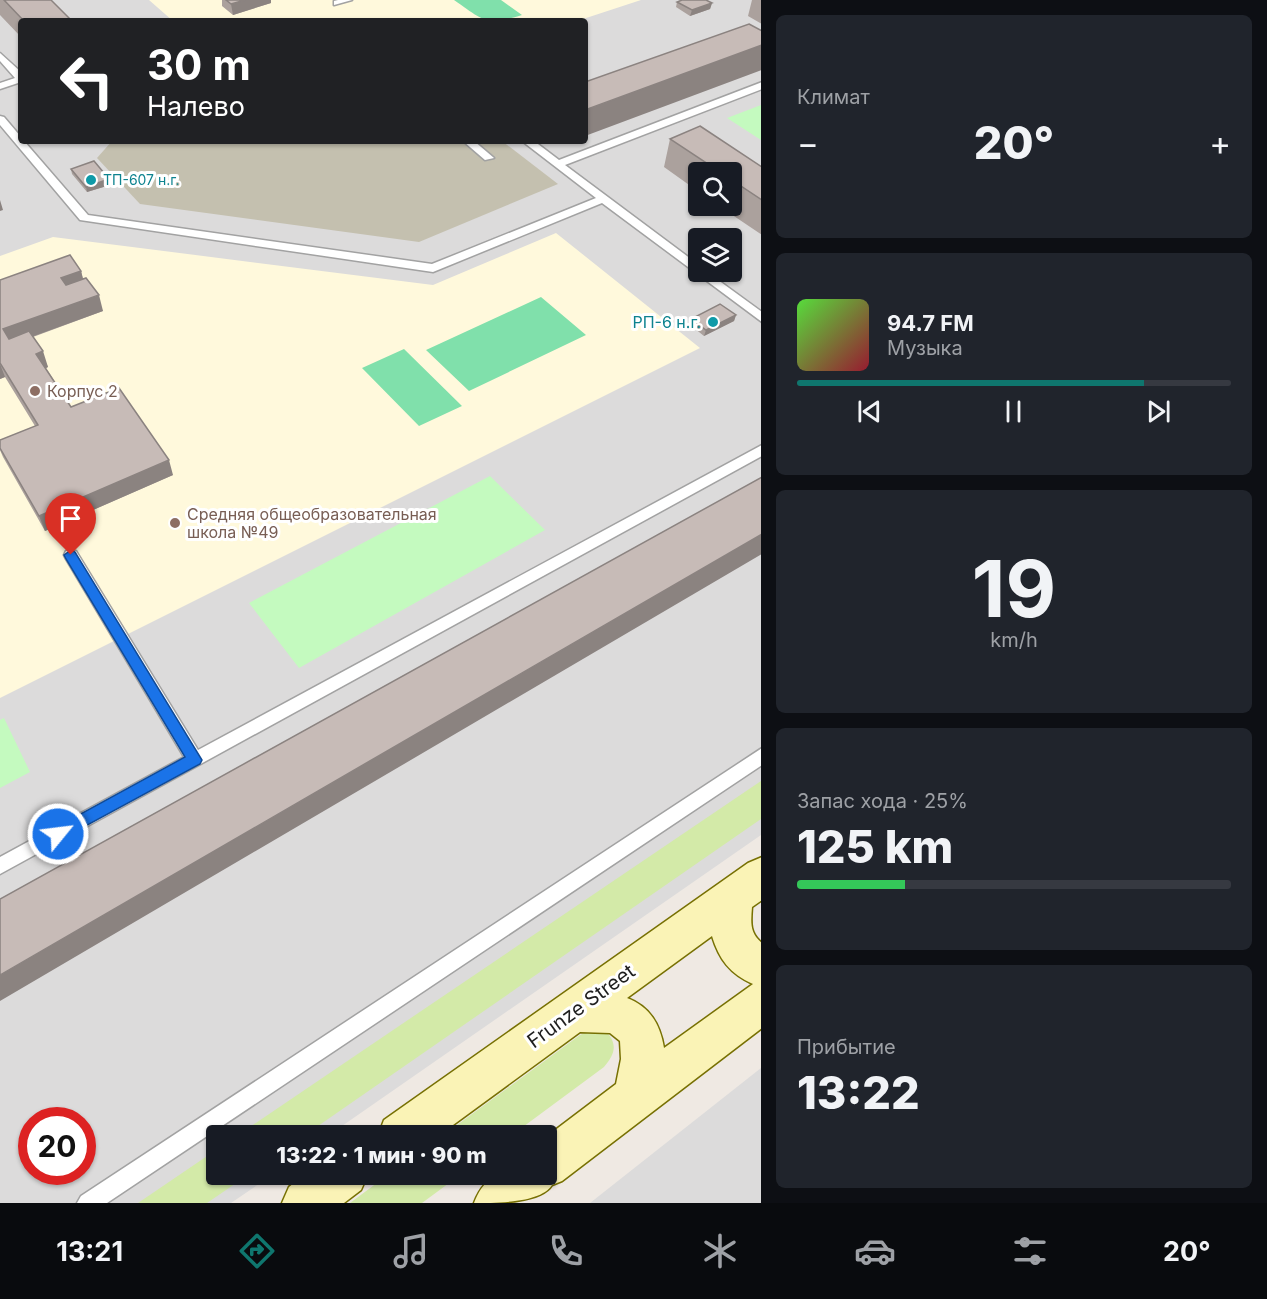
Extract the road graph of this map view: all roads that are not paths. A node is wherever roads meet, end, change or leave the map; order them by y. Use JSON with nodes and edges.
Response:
{"nodes":[{"id":1,"x":348,"y":0,"type":"edge"},
{"id":2,"x":338,"y":3,"type":"dead end"},
{"id":3,"x":0,"y":56,"type":"edge"},
{"id":4,"x":18,"y":76,"type":"edge"},
{"id":5,"x":18,"y":80,"type":"edge"},
{"id":6,"x":761,"y":85,"type":"edge"},
{"id":7,"x":0,"y":86,"type":"edge"},
{"id":8,"x":0,"y":119,"type":"edge"},
{"id":9,"x":18,"y":140,"type":"edge"},
{"id":10,"x":21,"y":144,"type":"edge"},
{"id":11,"x":472,"y":144,"type":"edge"},
{"id":12,"x":531,"y":144,"type":"edge"},
{"id":13,"x":489,"y":158,"type":"dead end"},
{"id":14,"x":558,"y":164,"type":"junction"},
{"id":15,"x":603,"y":199,"type":"junction"},
{"id":16,"x":688,"y":263,"type":"edge"},
{"id":17,"x":714,"y":282,"type":"edge"},
{"id":18,"x":761,"y":317,"type":"edge"},
{"id":19,"x":761,"y":451,"type":"edge"},
{"id":20,"x":71,"y":555,"type":"dead end"},
{"id":21,"x":761,"y":756,"type":"edge"},
{"id":22,"x":195,"y":760,"type":"junction"},
{"id":23,"x":0,"y":866,"type":"edge"},
{"id":24,"x":747,"y":886,"type":"edge"},
{"id":25,"x":761,"y":967,"type":"edge"},
{"id":26,"x":761,"y":1002,"type":"edge"},
{"id":27,"x":573,"y":1011,"type":"junction"},
{"id":28,"x":634,"y":1098,"type":"junction"},
{"id":29,"x":415,"y":1125,"type":"edge"},
{"id":30,"x":557,"y":1157,"type":"edge"},
{"id":31,"x":330,"y":1185,"type":"edge"},
{"id":32,"x":520,"y":1185,"type":"edge"},
{"id":33,"x":88,"y":1203,"type":"edge"},
{"id":34,"x":305,"y":1203,"type":"edge"},
{"id":35,"x":497,"y":1203,"type":"edge"}],
"edges":[{"from":1,"to":2,"type":"lane"},
{"from":3,"to":4,"type":"lane"},
{"from":5,"to":7,"type":"lane"},
{"from":6,"to":14,"type":"lane"},
{"from":8,"to":9,"type":"lane"},
{"from":10,"to":15,"type":"lane"},
{"from":11,"to":13,"type":"lane"},
{"from":12,"to":14,"type":"lane"},
{"from":14,"to":15,"type":"lane"},
{"from":15,"to":16,"type":"lane"},
{"from":17,"to":18,"type":"lane"},
{"from":19,"to":22,"type":"lane"},
{"from":20,"to":22,"type":"lane"},
{"from":21,"to":33,"type":"lane"},
{"from":22,"to":23,"type":"lane"},
{"from":24,"to":25,"type":"main road"},
{"from":24,"to":27,"type":"main road","name":"Frunze Street"},
{"from":26,"to":28,"type":"main road"},
{"from":27,"to":28,"type":"main road"},
{"from":27,"to":29,"type":"main road","name":"Frunze Street"},
{"from":28,"to":30,"type":"main road"},
{"from":31,"to":34,"type":"main road"},
{"from":32,"to":35,"type":"main road"}]}
